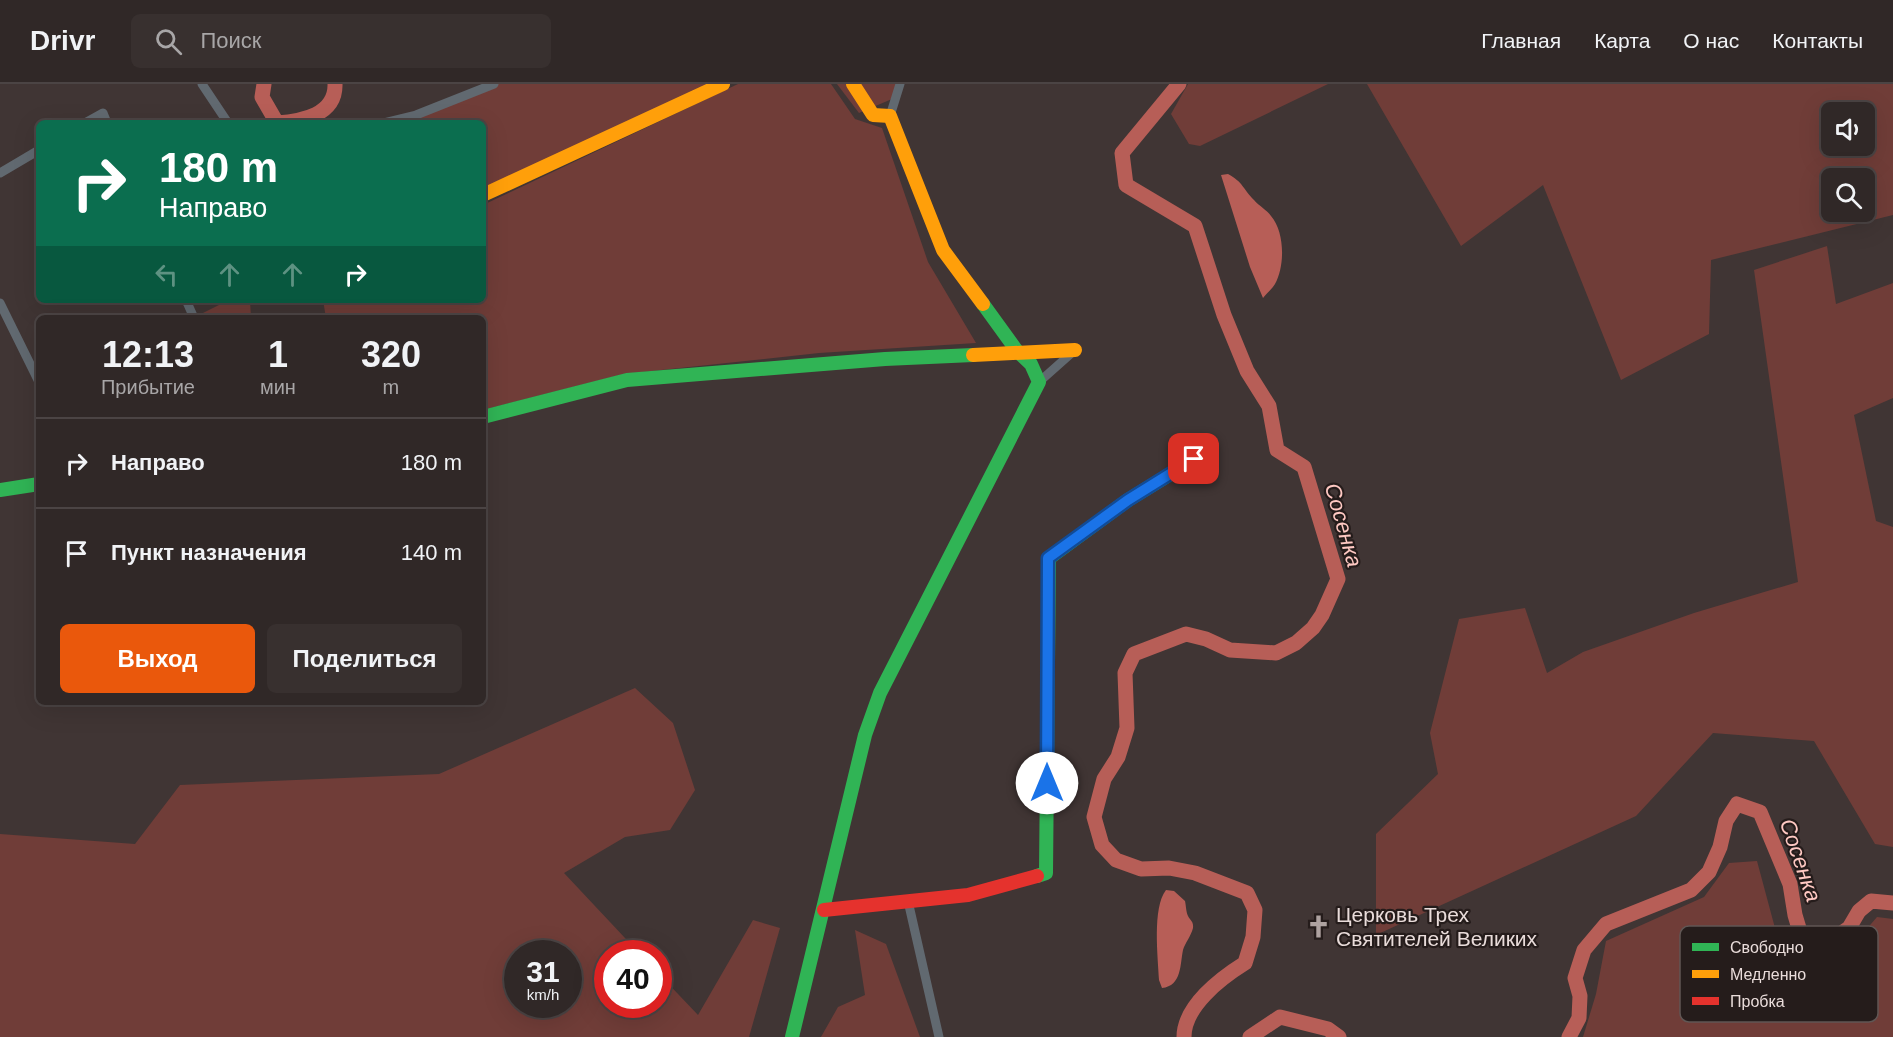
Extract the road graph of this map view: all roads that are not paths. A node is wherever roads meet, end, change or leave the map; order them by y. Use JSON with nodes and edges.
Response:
{"nodes":[{"id":1,"x":202,"y":84,"type":"edge"},
{"id":2,"x":494,"y":84,"type":"edge"},
{"id":3,"x":723,"y":84,"type":"edge"},
{"id":4,"x":853,"y":84,"type":"edge"},
{"id":5,"x":900,"y":84,"type":"edge"},
{"id":6,"x":891,"y":116,"type":"junction"},
{"id":7,"x":90,"y":120,"type":"edge"},
{"id":8,"x":106,"y":120,"type":"edge"},
{"id":9,"x":226,"y":120,"type":"edge"},
{"id":10,"x":395,"y":120,"type":"edge"},
{"id":11,"x":36,"y":152,"type":"edge"},
{"id":12,"x":0,"y":173,"type":"edge"},
{"id":13,"x":486,"y":194,"type":"edge"},
{"id":14,"x":0,"y":303,"type":"edge"},
{"id":15,"x":1075,"y":350,"type":"joint"},
{"id":16,"x":1017,"y":351,"type":"junction"},
{"id":17,"x":36,"y":376,"type":"edge"},
{"id":18,"x":1039,"y":382,"type":"junction"},
{"id":19,"x":486,"y":416,"type":"edge"},
{"id":20,"x":1211,"y":449,"type":"dead end"},
{"id":21,"x":36,"y":484,"type":"edge"},
{"id":22,"x":0,"y":490,"type":"edge"},
{"id":23,"x":908,"y":901,"type":"junction"},
{"id":24,"x":824,"y":910,"type":"junction"},
{"id":25,"x":792,"y":1037,"type":"edge"},
{"id":26,"x":939,"y":1037,"type":"edge"}],
"edges":[{"from":1,"to":9,"type":"street"},
{"from":2,"to":10,"type":"street"},
{"from":3,"to":13,"type":"street"},
{"from":4,"to":6,"type":"street"},
{"from":5,"to":6,"type":"street"},
{"from":6,"to":16,"type":"street"},
{"from":7,"to":8,"type":"street"},
{"from":11,"to":12,"type":"street"},
{"from":14,"to":17,"type":"street"},
{"from":15,"to":16,"type":"street"},
{"from":15,"to":18,"type":"street"},
{"from":16,"to":18,"type":"street"},
{"from":16,"to":19,"type":"street"},
{"from":18,"to":24,"type":"street"},
{"from":20,"to":23,"type":"street"},
{"from":21,"to":22,"type":"street"},
{"from":23,"to":24,"type":"street"},
{"from":23,"to":26,"type":"street"},
{"from":24,"to":25,"type":"street"}]}
